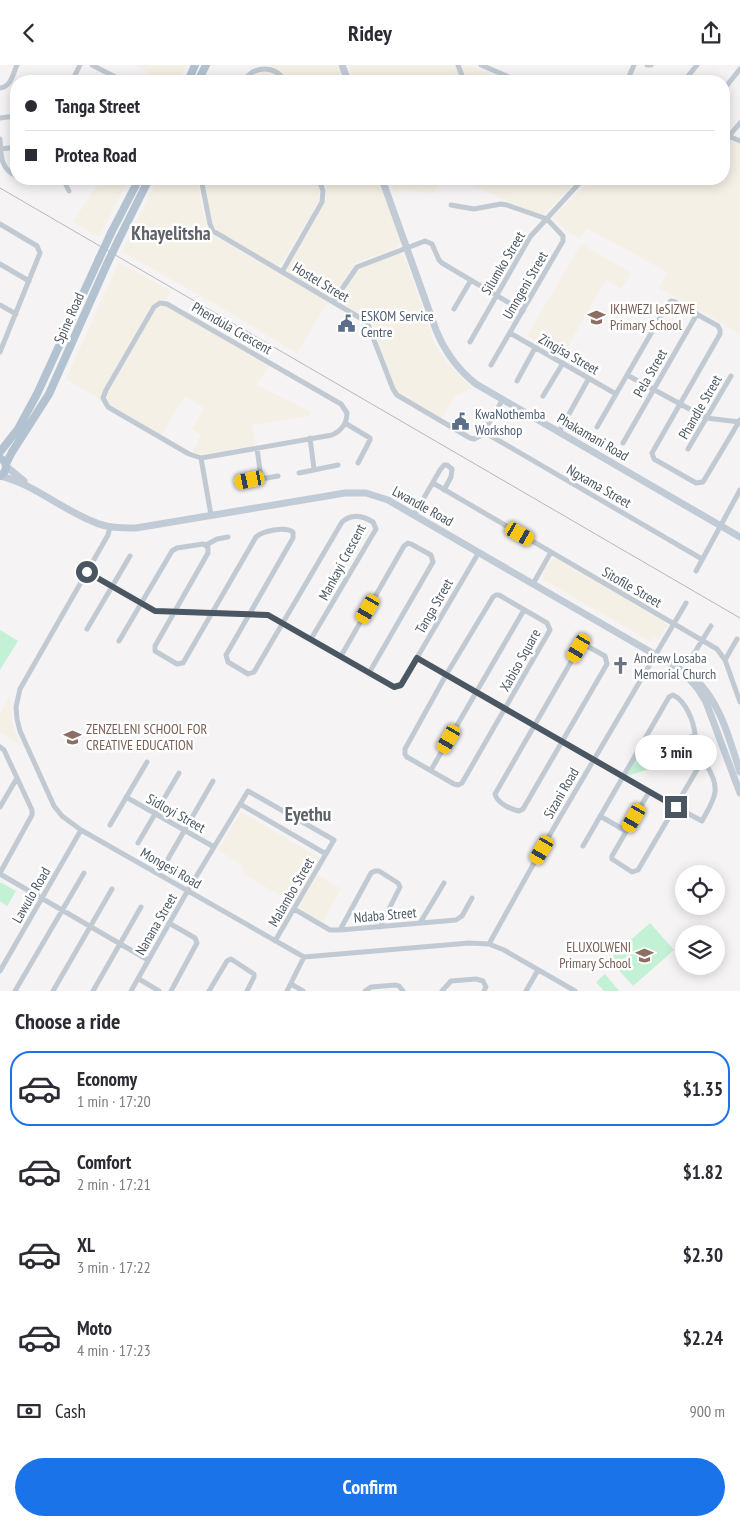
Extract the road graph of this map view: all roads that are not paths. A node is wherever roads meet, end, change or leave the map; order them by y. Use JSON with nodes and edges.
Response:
{"nodes":[{"id":1,"x":92,"y":65,"type":"edge"},
{"id":2,"x":481,"y":65,"type":"edge"},
{"id":3,"x":697,"y":65,"type":"edge"},
{"id":4,"x":740,"y":69,"type":"edge"},
{"id":5,"x":501,"y":74,"type":"edge"},
{"id":6,"x":111,"y":75,"type":"edge"},
{"id":7,"x":249,"y":75,"type":"edge"},
{"id":8,"x":280,"y":75,"type":"edge"},
{"id":9,"x":689,"y":75,"type":"edge"},
{"id":10,"x":10,"y":82,"type":"edge"},
{"id":11,"x":730,"y":82,"type":"edge"},
{"id":12,"x":0,"y":88,"type":"edge"},
{"id":13,"x":740,"y":123,"type":"edge"},
{"id":14,"x":730,"y":132,"type":"edge"},
{"id":15,"x":0,"y":139,"type":"edge"},
{"id":16,"x":1,"y":149,"type":"edge"},
{"id":17,"x":10,"y":172,"type":"edge"},
{"id":18,"x":66,"y":185,"type":"edge"},
{"id":19,"x":136,"y":185,"type":"edge"},
{"id":20,"x":146,"y":185,"type":"edge"},
{"id":21,"x":202,"y":185,"type":"edge"},
{"id":22,"x":321,"y":185,"type":"edge"},
{"id":23,"x":384,"y":185,"type":"edge"},
{"id":24,"x":578,"y":185,"type":"edge"},
{"id":25,"x":69,"y":191,"type":"dead end"},
{"id":26,"x":451,"y":205,"type":"dead end"},
{"id":27,"x":547,"y":219,"type":"junction"},
{"id":28,"x":0,"y":224,"type":"edge"},
{"id":29,"x":406,"y":248,"type":"junction"},
{"id":30,"x":0,"y":264,"type":"edge"},
{"id":31,"x":282,"y":272,"type":"junction"},
{"id":32,"x":471,"y":280,"type":"junction"},
{"id":33,"x":29,"y":281,"type":"junction"},
{"id":34,"x":496,"y":295,"type":"junction"},
{"id":35,"x":333,"y":302,"type":"junction"},
{"id":36,"x":0,"y":305,"type":"edge"},
{"id":37,"x":454,"y":309,"type":"dead end"},
{"id":38,"x":523,"y":311,"type":"junction"},
{"id":39,"x":16,"y":314,"type":"junction"},
{"id":40,"x":697,"y":314,"type":"junction"},
{"id":41,"x":510,"y":333,"type":"junction"},
{"id":42,"x":470,"y":342,"type":"dead end"},
{"id":43,"x":536,"y":348,"type":"junction"},
{"id":44,"x":0,"y":352,"type":"edge"},
{"id":45,"x":563,"y":363,"type":"junction"},
{"id":46,"x":491,"y":365,"type":"dead end"},
{"id":47,"x":627,"y":375,"type":"junction"},
{"id":48,"x":731,"y":376,"type":"dead end"},
{"id":49,"x":589,"y":378,"type":"junction"},
{"id":50,"x":517,"y":381,"type":"dead end"},
{"id":51,"x":653,"y":389,"type":"junction"},
{"id":52,"x":616,"y":394,"type":"junction"},
{"id":53,"x":543,"y":395,"type":"dead end"},
{"id":54,"x":503,"y":399,"type":"junction"},
{"id":55,"x":680,"y":404,"type":"junction"},
{"id":56,"x":706,"y":419,"type":"junction"},
{"id":57,"x":740,"y":421,"type":"edge"},
{"id":58,"x":345,"y":423,"type":"junction"},
{"id":59,"x":597,"y":427,"type":"dead end"},
{"id":60,"x":484,"y":432,"type":"junction"},
{"id":61,"x":559,"y":432,"type":"junction"},
{"id":62,"x":310,"y":438,"type":"junction"},
{"id":63,"x":623,"y":443,"type":"dead end"},
{"id":64,"x":257,"y":448,"type":"junction"},
{"id":65,"x":688,"y":449,"type":"dead end"},
{"id":66,"x":0,"y":452,"type":"edge"},
{"id":67,"x":0,"y":458,"type":"edge"},
{"id":68,"x":201,"y":458,"type":"junction"},
{"id":69,"x":358,"y":463,"type":"dead end"},
{"id":70,"x":6,"y":465,"type":"junction"},
{"id":71,"x":338,"y":465,"type":"dead end"},
{"id":72,"x":314,"y":469,"type":"junction"},
{"id":73,"x":299,"y":473,"type":"dead end"},
{"id":74,"x":0,"y":476,"type":"edge"},
{"id":75,"x":278,"y":476,"type":"dead end"},
{"id":76,"x":262,"y":478,"type":"junction"},
{"id":77,"x":238,"y":483,"type":"dead end"},
{"id":78,"x":433,"y":483,"type":"junction"},
{"id":79,"x":444,"y":490,"type":"junction"},
{"id":80,"x":740,"y":490,"type":"edge"},
{"id":81,"x":36,"y":491,"type":"junction"},
{"id":82,"x":212,"y":515,"type":"junction"},
{"id":83,"x":414,"y":515,"type":"junction"},
{"id":84,"x":720,"y":526,"type":"junction"},
{"id":85,"x":110,"y":527,"type":"junction"},
{"id":86,"x":228,"y":537,"type":"dead end"},
{"id":87,"x":740,"y":537,"type":"edge"},
{"id":88,"x":206,"y":545,"type":"junction"},
{"id":89,"x":479,"y":552,"type":"junction"},
{"id":90,"x":550,"y":552,"type":"junction"},
{"id":91,"x":130,"y":556,"type":"dead end"},
{"id":92,"x":702,"y":559,"type":"junction"},
{"id":93,"x":696,"y":571,"type":"dead end"},
{"id":94,"x":87,"y":572,"type":"junction"},
{"id":95,"x":534,"y":584,"type":"junction"},
{"id":96,"x":112,"y":586,"type":"junction"},
{"id":97,"x":140,"y":603,"type":"junction"},
{"id":98,"x":686,"y":603,"type":"dead end"},
{"id":99,"x":524,"y":610,"type":"junction"},
{"id":100,"x":174,"y":613,"type":"junction"},
{"id":101,"x":211,"y":614,"type":"junction"},
{"id":102,"x":250,"y":615,"type":"junction"},
{"id":103,"x":283,"y":623,"type":"junction"},
{"id":104,"x":673,"y":624,"type":"junction"},
{"id":105,"x":711,"y":626,"type":"dead end"},
{"id":106,"x":87,"y":629,"type":"dead end"},
{"id":107,"x":312,"y":639,"type":"junction"},
{"id":108,"x":738,"y":639,"type":"dead end"},
{"id":109,"x":702,"y":640,"type":"junction"},
{"id":110,"x":119,"y":641,"type":"dead end"},
{"id":111,"x":655,"y":655,"type":"junction"},
{"id":112,"x":693,"y":655,"type":"dead end"},
{"id":113,"x":341,"y":656,"type":"junction"},
{"id":114,"x":417,"y":658,"type":"junction"},
{"id":115,"x":725,"y":660,"type":"junction"},
{"id":116,"x":684,"y":672,"type":"junction"},
{"id":117,"x":369,"y":673,"type":"junction"},
{"id":118,"x":446,"y":675,"type":"junction"},
{"id":119,"x":477,"y":692,"type":"junction"},
{"id":120,"x":739,"y":698,"type":"edge"},
{"id":121,"x":506,"y":709,"type":"junction"},
{"id":122,"x":534,"y":725,"type":"junction"},
{"id":123,"x":562,"y":742,"type":"junction"},
{"id":124,"x":0,"y":747,"type":"edge"},
{"id":125,"x":638,"y":749,"type":"junction"},
{"id":126,"x":594,"y":760,"type":"junction"},
{"id":127,"x":147,"y":762,"type":"dead end"},
{"id":128,"x":431,"y":770,"type":"junction"},
{"id":129,"x":740,"y":772,"type":"edge"},
{"id":130,"x":179,"y":773,"type":"dead end"},
{"id":131,"x":622,"y":776,"type":"junction"},
{"id":132,"x":17,"y":778,"type":"junction"},
{"id":133,"x":213,"y":781,"type":"dead end"},
{"id":134,"x":248,"y":791,"type":"joint"},
{"id":135,"x":649,"y":792,"type":"junction"},
{"id":136,"x":740,"y":793,"type":"edge"},
{"id":137,"x":126,"y":797,"type":"junction"},
{"id":138,"x":240,"y":804,"type":"junction"},
{"id":139,"x":0,"y":807,"type":"edge"},
{"id":140,"x":676,"y":807,"type":"junction"},
{"id":141,"x":155,"y":814,"type":"junction"},
{"id":142,"x":600,"y":816,"type":"junction"},
{"id":143,"x":110,"y":825,"type":"dead end"},
{"id":144,"x":81,"y":830,"type":"junction"},
{"id":145,"x":184,"y":830,"type":"junction"},
{"id":146,"x":626,"y":831,"type":"junction"},
{"id":147,"x":138,"y":843,"type":"dead end"},
{"id":148,"x":583,"y":846,"type":"dead end"},
{"id":149,"x":214,"y":847,"type":"junction"},
{"id":150,"x":326,"y":854,"type":"junction"},
{"id":151,"x":168,"y":859,"type":"dead end"},
{"id":152,"x":0,"y":873,"type":"edge"},
{"id":153,"x":84,"y":873,"type":"dead end"},
{"id":154,"x":444,"y":883,"type":"dead end"},
{"id":155,"x":112,"y":889,"type":"dead end"},
{"id":156,"x":188,"y":890,"type":"junction"},
{"id":157,"x":43,"y":899,"type":"junction"},
{"id":158,"x":472,"y":899,"type":"dead end"},
{"id":159,"x":141,"y":907,"type":"dead end"},
{"id":160,"x":294,"y":909,"type":"junction"},
{"id":161,"x":62,"y":910,"type":"junction"},
{"id":162,"x":169,"y":923,"type":"junction"},
{"id":163,"x":420,"y":923,"type":"junction"},
{"id":164,"x":91,"y":926,"type":"junction"},
{"id":165,"x":380,"y":927,"type":"junction"},
{"id":166,"x":340,"y":930,"type":"junction"},
{"id":167,"x":275,"y":941,"type":"junction"},
{"id":168,"x":120,"y":943,"type":"junction"},
{"id":169,"x":489,"y":944,"type":"junction"},
{"id":170,"x":304,"y":957,"type":"junction"},
{"id":171,"x":148,"y":960,"type":"junction"},
{"id":172,"x":538,"y":970,"type":"junction"},
{"id":173,"x":0,"y":971,"type":"edge"},
{"id":174,"x":138,"y":979,"type":"junction"},
{"id":175,"x":291,"y":984,"type":"junction"},
{"id":176,"x":15,"y":991,"type":"edge"},
{"id":177,"x":53,"y":991,"type":"edge"},
{"id":178,"x":92,"y":991,"type":"edge"},
{"id":179,"x":131,"y":991,"type":"edge"},
{"id":180,"x":159,"y":991,"type":"edge"},
{"id":181,"x":171,"y":991,"type":"edge"},
{"id":182,"x":209,"y":991,"type":"edge"},
{"id":183,"x":247,"y":991,"type":"edge"},
{"id":184,"x":287,"y":991,"type":"edge"},
{"id":185,"x":303,"y":991,"type":"edge"},
{"id":186,"x":365,"y":991,"type":"edge"},
{"id":187,"x":403,"y":991,"type":"edge"},
{"id":188,"x":442,"y":991,"type":"edge"},
{"id":189,"x":484,"y":991,"type":"edge"},
{"id":190,"x":526,"y":991,"type":"edge"},
{"id":191,"x":574,"y":991,"type":"edge"}],
"edges":[{"from":1,"to":6,"type":"street"},
{"from":2,"to":5,"type":"street"},
{"from":3,"to":9,"type":"street"},
{"from":4,"to":11,"type":"street"},
{"from":7,"to":8,"type":"street"},
{"from":10,"to":12,"type":"street"},
{"from":13,"to":14,"type":"street"},
{"from":15,"to":16,"type":"street"},
{"from":16,"to":17,"type":"street"},
{"from":18,"to":25,"type":"street"},
{"from":19,"to":66,"type":"main road","name":"Spine Road","bridge":true},
{"from":20,"to":70,"type":"main road","name":"Spine Road","bridge":true},
{"from":21,"to":31,"type":"street","name":"Hostel Street"},
{"from":22,"to":31,"type":"street","name":"Hostel Street"},
{"from":23,"to":29,"type":"street","name":"Phakamani Road"},
{"from":24,"to":27,"type":"street","name":"Silumko Street"},
{"from":26,"to":27,"type":"street"},
{"from":27,"to":34,"type":"street","name":"Silumko Street"},
{"from":27,"to":38,"type":"street","name":"Umngeni Street"},
{"from":28,"to":33,"type":"street"},
{"from":29,"to":32,"type":"street"},
{"from":29,"to":35,"type":"street"},
{"from":29,"to":54,"type":"street","name":"Phakamani Road"},
{"from":30,"to":33,"type":"street"},
{"from":31,"to":35,"type":"street","name":"Hostel Street"},
{"from":32,"to":34,"type":"street"},
{"from":32,"to":37,"type":"street"},
{"from":33,"to":39,"type":"street"},
{"from":34,"to":38,"type":"street"},
{"from":34,"to":42,"type":"street","name":"Silumko Street"},
{"from":35,"to":60,"type":"street","name":"Hostel Street"},
{"from":36,"to":39,"type":"street"},
{"from":38,"to":41,"type":"street","name":"Umngeni Street"},
{"from":39,"to":44,"type":"street"},
{"from":40,"to":47,"type":"street"},
{"from":40,"to":51,"type":"street","name":"Pela Street"},
{"from":40,"to":55,"type":"street"},
{"from":41,"to":43,"type":"street","name":"Zingisa Street"},
{"from":41,"to":46,"type":"street","name":"Umngeni Street"},
{"from":43,"to":45,"type":"street","name":"Zingisa Street"},
{"from":43,"to":50,"type":"street"},
{"from":45,"to":49,"type":"street","name":"Zingisa Street"},
{"from":45,"to":53,"type":"street"},
{"from":47,"to":51,"type":"street"},
{"from":47,"to":52,"type":"street"},
{"from":48,"to":56,"type":"street","name":"Phandle Street"},
{"from":49,"to":52,"type":"street","name":"Zingisa Street"},
{"from":49,"to":61,"type":"street"},
{"from":51,"to":55,"type":"street"},
{"from":51,"to":63,"type":"street","name":"Pela Street"},
{"from":52,"to":59,"type":"street"},
{"from":54,"to":60,"type":"street"},
{"from":54,"to":61,"type":"street","name":"Phakamani Road"},
{"from":55,"to":56,"type":"street"},
{"from":55,"to":57,"type":"street"},
{"from":56,"to":57,"type":"street"},
{"from":56,"to":65,"type":"street","name":"Phandle Street"},
{"from":58,"to":62,"type":"street"},
{"from":58,"to":68,"type":"street","name":"Phendula Crescent"},
{"from":58,"to":69,"type":"street"},
{"from":60,"to":92,"type":"street","name":"Ngxama Street"},
{"from":61,"to":84,"type":"street","name":"Phakamani Road"},
{"from":62,"to":64,"type":"street"},
{"from":62,"to":72,"type":"street"},
{"from":64,"to":68,"type":"street"},
{"from":64,"to":76,"type":"street"},
{"from":67,"to":70,"type":"main road"},
{"from":68,"to":82,"type":"street"},
{"from":70,"to":74,"type":"main road","name":"Spine Road"},
{"from":70,"to":81,"type":"street","name":"Lwandle Road"},
{"from":71,"to":72,"type":"street"},
{"from":72,"to":73,"type":"street"},
{"from":74,"to":81,"type":"street","name":"Lwandle Road"},
{"from":75,"to":76,"type":"street"},
{"from":76,"to":77,"type":"street"},
{"from":78,"to":79,"type":"street","name":"Sitofile Street"},
{"from":78,"to":79,"type":"street"},
{"from":78,"to":83,"type":"street"},
{"from":79,"to":90,"type":"street","name":"Sitofile Street"},
{"from":80,"to":84,"type":"street"},
{"from":81,"to":85,"type":"street","name":"Lwandle Road"},
{"from":82,"to":83,"type":"street","name":"Lwandle Road"},
{"from":82,"to":85,"type":"street","name":"Lwandle Road"},
{"from":83,"to":89,"type":"street","name":"Lwandle Road"},
{"from":84,"to":87,"type":"street","name":"Phakamani Road"},
{"from":84,"to":92,"type":"street"},
{"from":85,"to":94,"type":"street","name":"Mongesi Road"},
{"from":86,"to":88,"type":"street"},
{"from":88,"to":97,"type":"street"},
{"from":88,"to":100,"type":"street"},
{"from":89,"to":95,"type":"street","name":"Lwandle Road"},
{"from":89,"to":114,"type":"street","name":"Tanga Street"},
{"from":90,"to":95,"type":"street"},
{"from":90,"to":104,"type":"street","name":"Sitofile Street"},
{"from":91,"to":96,"type":"street"},
{"from":92,"to":93,"type":"street"},
{"from":94,"to":96,"type":"street","name":"Tanga Street"},
{"from":94,"to":144,"type":"street","name":"Mongesi Road"},
{"from":95,"to":111,"type":"street","name":"Lwandle Road"},
{"from":96,"to":97,"type":"street","name":"Tanga Street"},
{"from":96,"to":106,"type":"street"},
{"from":97,"to":100,"type":"street","name":"Tanga Street"},
{"from":97,"to":110,"type":"street"},
{"from":98,"to":104,"type":"street","name":"Sizani Road"},
{"from":99,"to":118,"type":"street","name":"Xabiso Square"},
{"from":99,"to":119,"type":"street"},
{"from":99,"to":121,"type":"street","name":"Xabiso Square"},
{"from":100,"to":101,"type":"street","name":"Tanga Street"},
{"from":100,"to":101,"type":"street"},
{"from":101,"to":102,"type":"street","name":"Tanga Street"},
{"from":101,"to":102,"type":"street"},
{"from":102,"to":103,"type":"street","name":"Tanga Street"},
{"from":102,"to":103,"type":"street"},
{"from":103,"to":107,"type":"street","name":"Tanga Street"},
{"from":103,"to":107,"type":"street","name":"Mankayi Crescent"},
{"from":104,"to":109,"type":"street","name":"Sitofile Street"},
{"from":104,"to":111,"type":"street","name":"Sizani Road"},
{"from":105,"to":109,"type":"street"},
{"from":107,"to":113,"type":"street","name":"Tanga Street"},
{"from":108,"to":115,"type":"street"},
{"from":109,"to":112,"type":"street"},
{"from":109,"to":115,"type":"street","name":"Sitofile Street"},
{"from":111,"to":116,"type":"street","name":"Lwandle Road"},
{"from":111,"to":126,"type":"street","name":"Sizani Road"},
{"from":113,"to":117,"type":"street","name":"Tanga Street"},
{"from":113,"to":117,"type":"street"},
{"from":114,"to":117,"type":"street","name":"Tanga Street"},
{"from":114,"to":118,"type":"street"},
{"from":115,"to":120,"type":"street","name":"Sitofile Street"},
{"from":116,"to":129,"type":"street","name":"Lwandle Road"},
{"from":116,"to":136,"type":"street","name":"Lwandle Road"},
{"from":118,"to":119,"type":"street"},
{"from":118,"to":128,"type":"street","name":"Xabiso Square"},
{"from":119,"to":121,"type":"street"},
{"from":119,"to":128,"type":"street"},
{"from":121,"to":122,"type":"street"},
{"from":121,"to":128,"type":"street","name":"Xabiso Square"},
{"from":122,"to":123,"type":"street"},
{"from":122,"to":123,"type":"street"},
{"from":122,"to":123,"type":"street"},
{"from":123,"to":126,"type":"street"},
{"from":124,"to":132,"type":"street"},
{"from":125,"to":125,"type":"street"},
{"from":125,"to":131,"type":"street"},
{"from":126,"to":131,"type":"street"},
{"from":126,"to":169,"type":"street","name":"Sizani Road"},
{"from":127,"to":137,"type":"street"},
{"from":130,"to":141,"type":"street"},
{"from":131,"to":135,"type":"street"},
{"from":131,"to":142,"type":"street"},
{"from":132,"to":139,"type":"street"},
{"from":132,"to":152,"type":"street"},
{"from":133,"to":145,"type":"street"},
{"from":134,"to":138,"type":"street","name":"Nanana Street"},
{"from":134,"to":150,"type":"street","name":"Malambo Street"},
{"from":135,"to":140,"type":"street"},
{"from":135,"to":146,"type":"street"},
{"from":137,"to":141,"type":"street","name":"Sidloyi Street"},
{"from":137,"to":143,"type":"street"},
{"from":138,"to":149,"type":"street","name":"Nanana Street"},
{"from":138,"to":150,"type":"street","name":"Malambo Street"},
{"from":140,"to":140,"type":"street"},
{"from":140,"to":146,"type":"street"},
{"from":141,"to":145,"type":"street","name":"Sidloyi Street"},
{"from":141,"to":147,"type":"street"},
{"from":142,"to":146,"type":"street"},
{"from":142,"to":148,"type":"street"},
{"from":144,"to":156,"type":"street","name":"Mongesi Road"},
{"from":144,"to":157,"type":"street","name":"Lawulo Road"},
{"from":145,"to":149,"type":"street","name":"Sidloyi Street"},
{"from":145,"to":151,"type":"street"},
{"from":149,"to":156,"type":"street","name":"Nanana Street"},
{"from":150,"to":160,"type":"street","name":"Malambo Street"},
{"from":152,"to":157,"type":"street"},
{"from":153,"to":161,"type":"street"},
{"from":154,"to":163,"type":"street"},
{"from":155,"to":164,"type":"street"},
{"from":156,"to":162,"type":"street","name":"Nanana Street"},
{"from":156,"to":167,"type":"street","name":"Mongesi Road"},
{"from":157,"to":161,"type":"street"},
{"from":157,"to":173,"type":"street","name":"Lawulo Road"},
{"from":158,"to":163,"type":"street","name":"Ndaba Street"},
{"from":159,"to":168,"type":"street"},
{"from":160,"to":166,"type":"street","name":"Ndaba Street"},
{"from":160,"to":167,"type":"street","name":"Malambo Street"},
{"from":161,"to":164,"type":"street"},
{"from":161,"to":176,"type":"street"},
{"from":162,"to":171,"type":"street","name":"Nanana Street"},
{"from":162,"to":181,"type":"street"},
{"from":163,"to":165,"type":"street","name":"Ndaba Street"},
{"from":164,"to":168,"type":"street"},
{"from":164,"to":177,"type":"street"},
{"from":165,"to":166,"type":"street","name":"Ndaba Street"},
{"from":165,"to":166,"type":"street"},
{"from":167,"to":170,"type":"street","name":"Mongesi Road"},
{"from":168,"to":171,"type":"street"},
{"from":168,"to":178,"type":"street"},
{"from":169,"to":170,"type":"street"},
{"from":169,"to":172,"type":"street"},
{"from":170,"to":175,"type":"street"},
{"from":171,"to":174,"type":"street","name":"Nanana Street"},
{"from":172,"to":190,"type":"street"},
{"from":172,"to":191,"type":"street"},
{"from":174,"to":179,"type":"street","name":"Nanana Street"},
{"from":174,"to":180,"type":"street"},
{"from":175,"to":184,"type":"street"},
{"from":175,"to":185,"type":"street"},
{"from":182,"to":183,"type":"street"},
{"from":186,"to":187,"type":"street"},
{"from":188,"to":189,"type":"street"}]}
